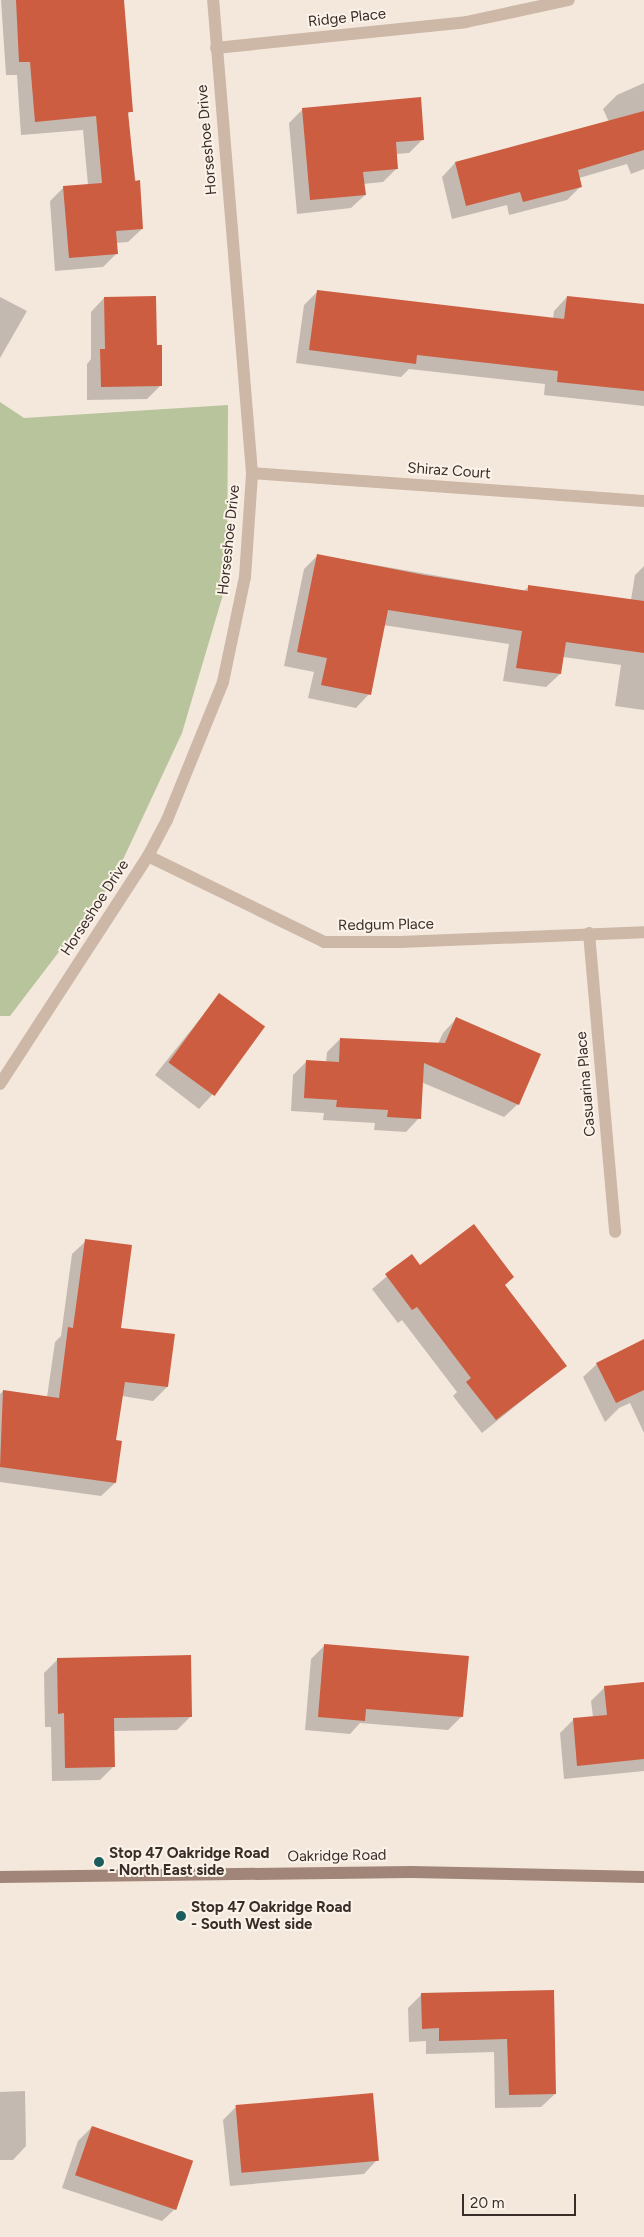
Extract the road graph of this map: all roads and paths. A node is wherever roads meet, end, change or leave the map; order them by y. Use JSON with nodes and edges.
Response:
{"nodes":[{"id":1,"x":212,"y":0,"type":"edge"},
{"id":2,"x":569,"y":0,"type":"edge"},
{"id":3,"x":216,"y":48,"type":"junction"},
{"id":4,"x":252,"y":473,"type":"junction"},
{"id":5,"x":644,"y":501,"type":"edge"},
{"id":6,"x":148,"y":856,"type":"junction"},
{"id":7,"x":644,"y":932,"type":"edge"},
{"id":8,"x":589,"y":933,"type":"junction"},
{"id":9,"x":4,"y":1070,"type":"edge"},
{"id":10,"x":0,"y":1084,"type":"edge"},
{"id":11,"x":615,"y":1232,"type":"dead end"},
{"id":12,"x":0,"y":1877,"type":"edge"},
{"id":13,"x":644,"y":1878,"type":"edge"}],
"edges":[{"from":1,"to":3,"type":"street","name":"Horseshoe Drive"},
{"from":2,"to":3,"type":"street","name":"Ridge Place"},
{"from":3,"to":4,"type":"street","name":"Horseshoe Drive"},
{"from":4,"to":5,"type":"street","name":"Shiraz Court"},
{"from":4,"to":6,"type":"street","name":"Horseshoe Drive"},
{"from":6,"to":8,"type":"street","name":"Redgum Place"},
{"from":6,"to":9,"type":"street","name":"Horseshoe Drive"},
{"from":7,"to":8,"type":"street","name":"Redgum Place"},
{"from":8,"to":11,"type":"street","name":"Casuarina Place"},
{"from":9,"to":10,"type":"street","name":"Horseshoe Drive"},
{"from":12,"to":13,"type":"street","name":"Oakridge Road"}]}
